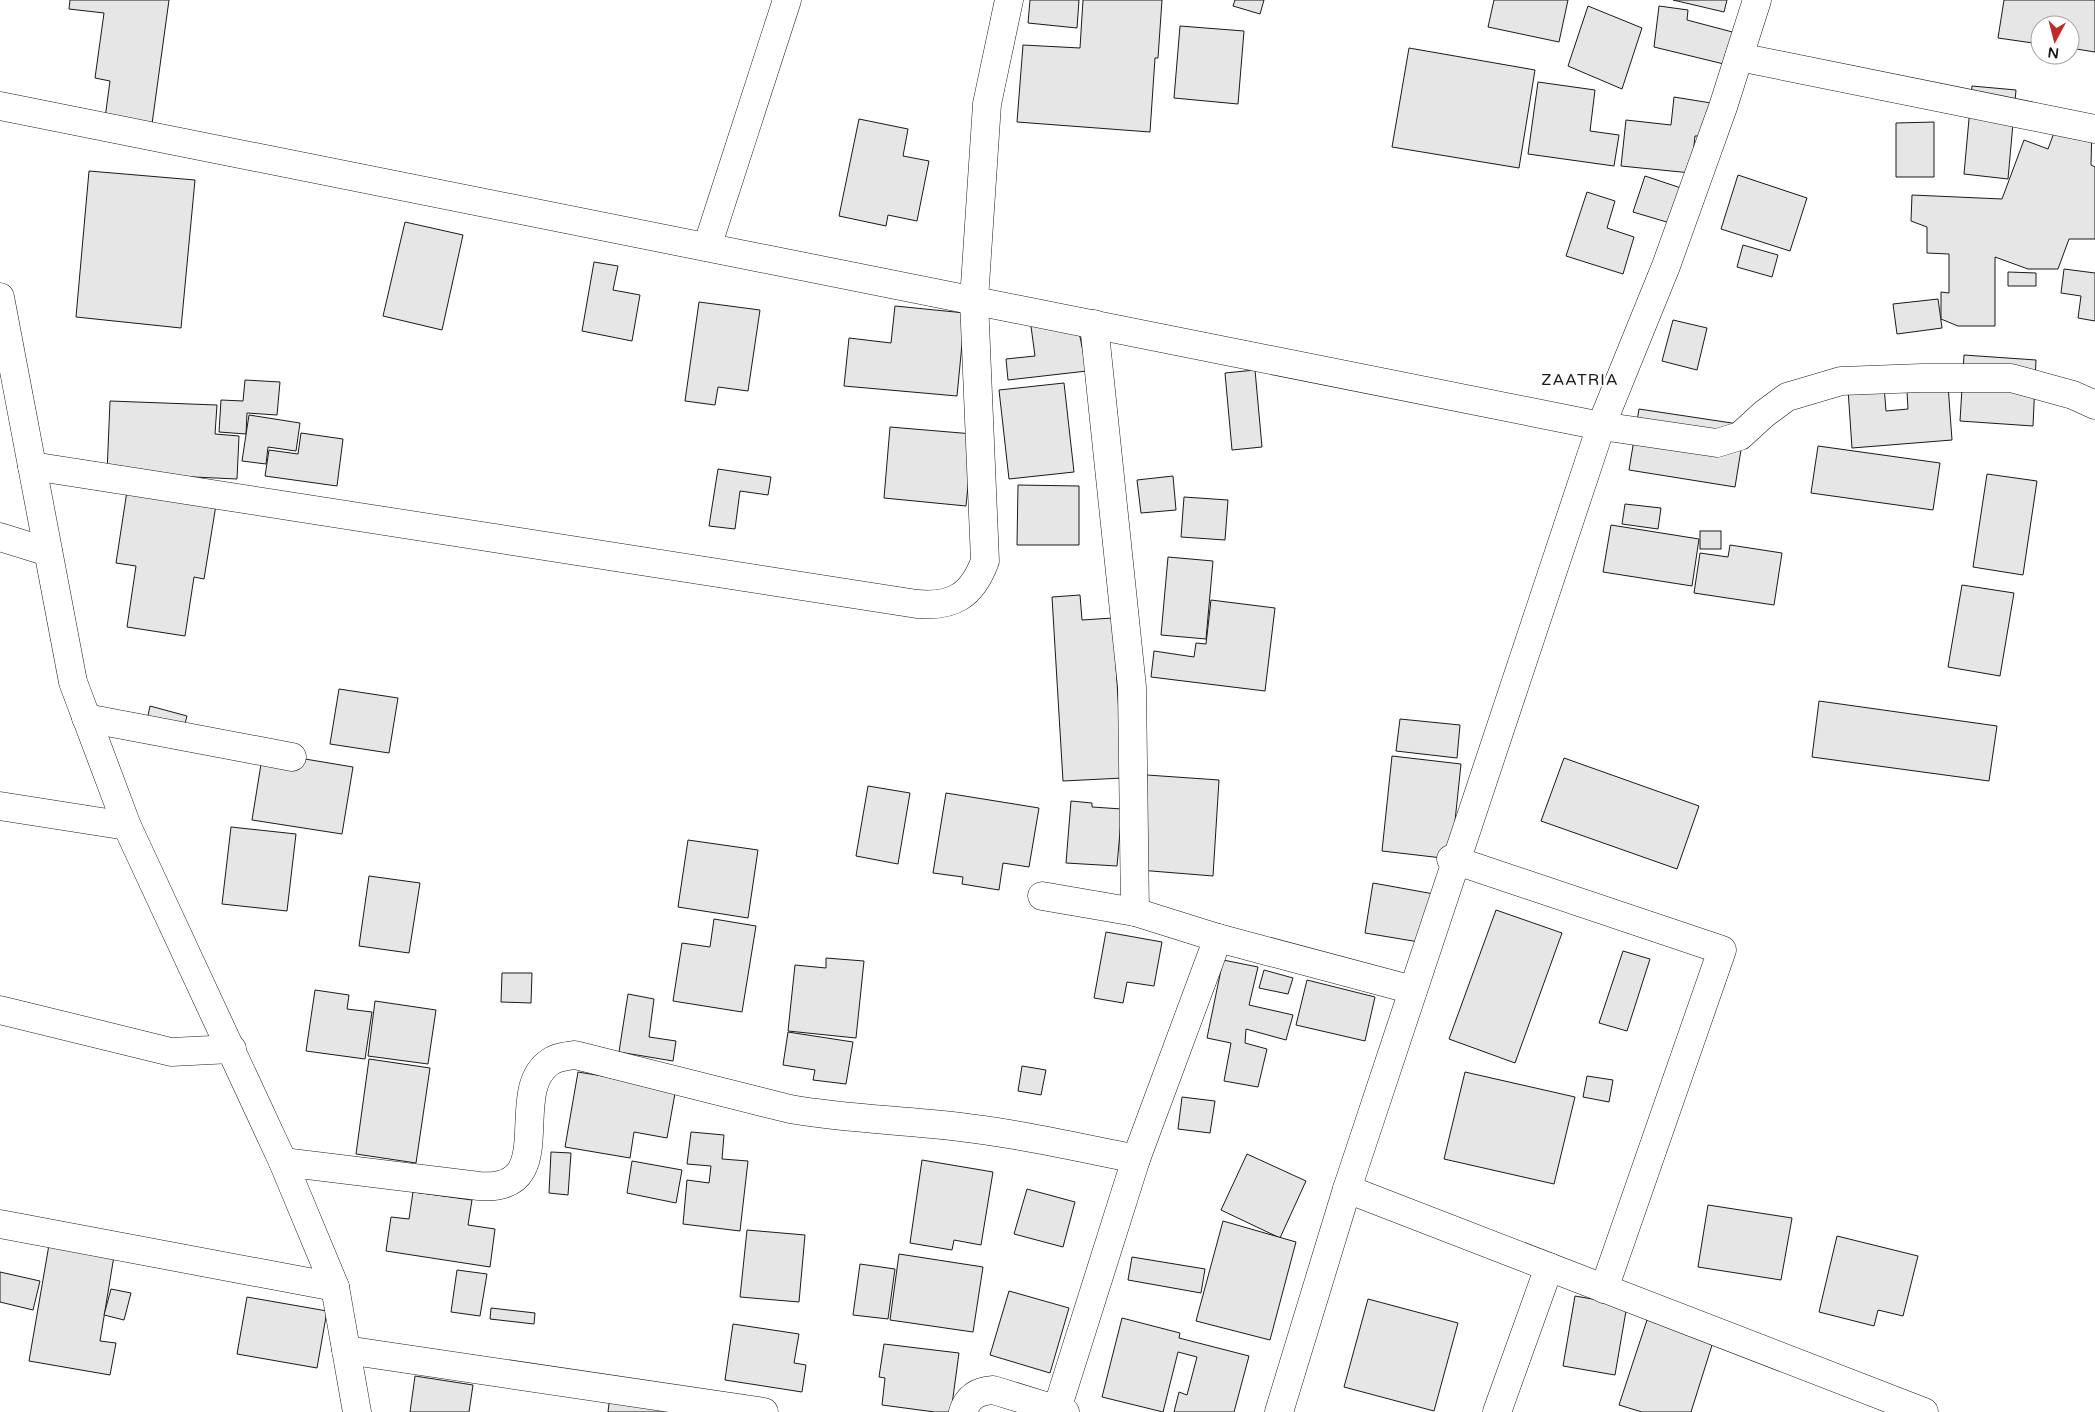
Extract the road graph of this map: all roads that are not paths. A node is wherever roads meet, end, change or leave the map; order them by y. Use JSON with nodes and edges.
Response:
{"nodes":[{"id":1,"x":787,"y":0,"type":"edge"},
{"id":2,"x":1009,"y":0,"type":"edge"},
{"id":3,"x":1757,"y":0,"type":"edge"},
{"id":4,"x":1738,"y":57,"type":"junction"},
{"id":5,"x":0,"y":106,"type":"edge"},
{"id":6,"x":2095,"y":129,"type":"edge"},
{"id":7,"x":707,"y":247,"type":"junction"},
{"id":8,"x":0,"y":297,"type":"edge"},
{"id":9,"x":974,"y":300,"type":"junction"},
{"id":10,"x":1094,"y":324,"type":"junction"},
{"id":11,"x":2095,"y":405,"type":"edge"},
{"id":12,"x":1601,"y":426,"type":"junction"},
{"id":13,"x":32,"y":466,"type":"junction"},
{"id":14,"x":0,"y":537,"type":"edge"},
{"id":15,"x":48,"y":552,"type":"junction"},
{"id":16,"x":86,"y":718,"type":"junction"},
{"id":17,"x":292,"y":757,"type":"dead end"},
{"id":18,"x":0,"y":806,"type":"edge"},
{"id":19,"x":128,"y":826,"type":"junction"},
{"id":20,"x":1454,"y":860,"type":"junction"},
{"id":21,"x":1042,"y":896,"type":"dead end"},
{"id":22,"x":1135,"y":912,"type":"junction"},
{"id":23,"x":1218,"y":938,"type":"junction"},
{"id":24,"x":1413,"y":990,"type":"junction"},
{"id":25,"x":0,"y":1010,"type":"edge"},
{"id":26,"x":232,"y":1049,"type":"junction"},
{"id":27,"x":1136,"y":1159,"type":"junction"},
{"id":28,"x":283,"y":1162,"type":"junction"},
{"id":29,"x":1347,"y":1189,"type":"junction"},
{"id":30,"x":0,"y":1224,"type":"edge"},
{"id":31,"x":1549,"y":1267,"type":"junction"},
{"id":32,"x":334,"y":1287,"type":"junction"},
{"id":33,"x":1604,"y":1288,"type":"junction"},
{"id":34,"x":346,"y":1350,"type":"junction"},
{"id":35,"x":1061,"y":1411,"type":"edge"},
{"id":36,"x":357,"y":1412,"type":"edge"},
{"id":37,"x":764,"y":1412,"type":"edge"},
{"id":38,"x":963,"y":1412,"type":"edge"},
{"id":39,"x":1279,"y":1412,"type":"edge"},
{"id":40,"x":1497,"y":1412,"type":"edge"},
{"id":41,"x":1924,"y":1412,"type":"edge"}],
"edges":[{"from":1,"to":7,"type":"street"},
{"from":2,"to":9,"type":"street"},
{"from":3,"to":4,"type":"street"},
{"from":4,"to":6,"type":"street"},
{"from":4,"to":12,"type":"street"},
{"from":5,"to":7,"type":"street"},
{"from":7,"to":9,"type":"street"},
{"from":8,"to":13,"type":"street"},
{"from":9,"to":10,"type":"street"},
{"from":9,"to":13,"type":"street"},
{"from":10,"to":12,"type":"street"},
{"from":10,"to":22,"type":"street"},
{"from":11,"to":12,"type":"street"},
{"from":12,"to":20,"type":"street"},
{"from":13,"to":15,"type":"street"},
{"from":14,"to":15,"type":"street"},
{"from":15,"to":16,"type":"street"},
{"from":16,"to":17,"type":"street"},
{"from":16,"to":19,"type":"street"},
{"from":18,"to":19,"type":"street"},
{"from":19,"to":26,"type":"street"},
{"from":20,"to":24,"type":"street"},
{"from":20,"to":33,"type":"street"},
{"from":21,"to":22,"type":"street"},
{"from":22,"to":23,"type":"street"},
{"from":23,"to":24,"type":"street"},
{"from":23,"to":27,"type":"street"},
{"from":24,"to":29,"type":"street"},
{"from":25,"to":26,"type":"street"},
{"from":26,"to":28,"type":"street"},
{"from":27,"to":28,"type":"street"},
{"from":27,"to":35,"type":"street"},
{"from":28,"to":32,"type":"street"},
{"from":29,"to":31,"type":"street"},
{"from":29,"to":39,"type":"street"},
{"from":30,"to":32,"type":"street"},
{"from":31,"to":33,"type":"street"},
{"from":31,"to":40,"type":"street"},
{"from":32,"to":34,"type":"street"},
{"from":33,"to":41,"type":"street"},
{"from":34,"to":36,"type":"street"},
{"from":34,"to":37,"type":"street"},
{"from":35,"to":38,"type":"street"}]}
